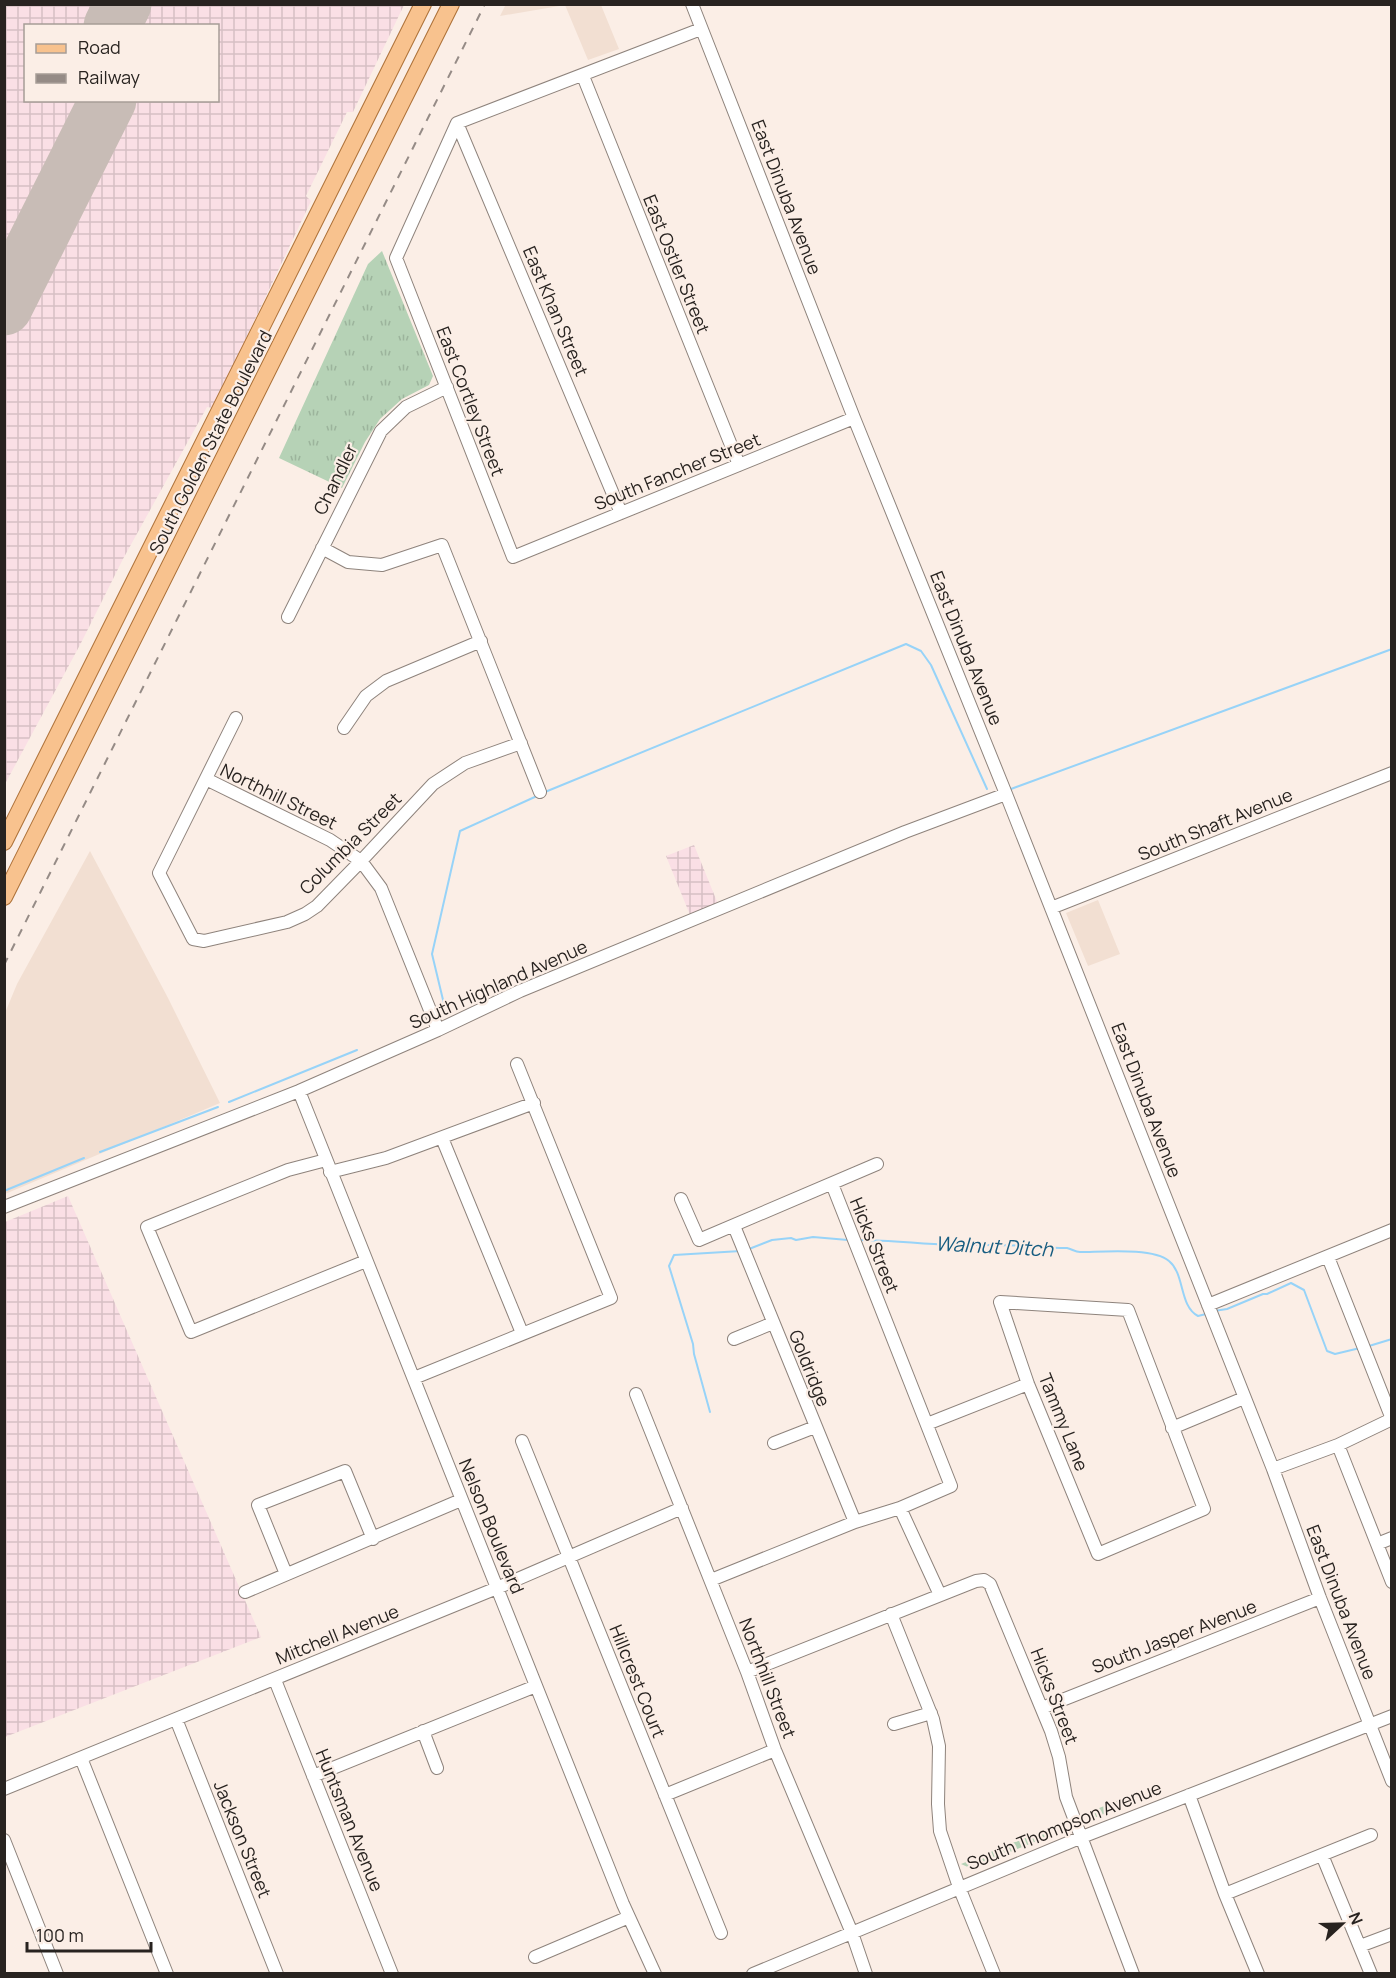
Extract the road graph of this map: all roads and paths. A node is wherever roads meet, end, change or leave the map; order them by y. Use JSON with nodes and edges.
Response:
{"nodes":[{"id":1,"x":423,"y":4,"type":"edge"},
{"id":2,"x":451,"y":4,"type":"edge"},
{"id":3,"x":692,"y":4,"type":"edge"},
{"id":4,"x":701,"y":29,"type":"junction"},
{"id":5,"x":583,"y":76,"type":"junction"},
{"id":6,"x":458,"y":123,"type":"junction"},
{"id":7,"x":447,"y":387,"type":"junction"},
{"id":8,"x":854,"y":418,"type":"junction"},
{"id":9,"x":739,"y":465,"type":"junction"},
{"id":10,"x":621,"y":513,"type":"junction"},
{"id":11,"x":321,"y":548,"type":"junction"},
{"id":12,"x":513,"y":557,"type":"joint"},
{"id":13,"x":288,"y":617,"type":"dead end"},
{"id":14,"x":481,"y":641,"type":"junction"},
{"id":15,"x":236,"y":718,"type":"dead end"},
{"id":16,"x":344,"y":728,"type":"dead end"},
{"id":17,"x":521,"y":742,"type":"junction"},
{"id":18,"x":1392,"y":773,"type":"edge"},
{"id":19,"x":206,"y":779,"type":"junction"},
{"id":20,"x":540,"y":792,"type":"dead end"},
{"id":21,"x":1006,"y":794,"type":"junction"},
{"id":22,"x":4,"y":842,"type":"edge"},
{"id":23,"x":361,"y":861,"type":"junction"},
{"id":24,"x":4,"y":897,"type":"edge"},
{"id":25,"x":1051,"y":908,"type":"junction"},
{"id":26,"x":438,"y":1030,"type":"junction"},
{"id":27,"x":517,"y":1064,"type":"dead end"},
{"id":28,"x":299,"y":1091,"type":"junction"},
{"id":29,"x":534,"y":1103,"type":"junction"},
{"id":30,"x":442,"y":1137,"type":"junction"},
{"id":31,"x":877,"y":1164,"type":"dead end"},
{"id":32,"x":328,"y":1166,"type":"junction"},
{"id":33,"x":832,"y":1184,"type":"junction"},
{"id":34,"x":681,"y":1199,"type":"dead end"},
{"id":35,"x":4,"y":1207,"type":"edge"},
{"id":36,"x":734,"y":1226,"type":"junction"},
{"id":37,"x":1392,"y":1230,"type":"edge"},
{"id":38,"x":1328,"y":1257,"type":"junction"},
{"id":39,"x":366,"y":1261,"type":"junction"},
{"id":40,"x":1208,"y":1305,"type":"junction"},
{"id":41,"x":773,"y":1323,"type":"junction"},
{"id":42,"x":522,"y":1333,"type":"junction"},
{"id":43,"x":734,"y":1339,"type":"dead end"},
{"id":44,"x":414,"y":1378,"type":"junction"},
{"id":45,"x":1028,"y":1383,"type":"junction"},
{"id":46,"x":636,"y":1394,"type":"dead end"},
{"id":47,"x":1244,"y":1398,"type":"junction"},
{"id":48,"x":1392,"y":1419,"type":"edge"},
{"id":49,"x":927,"y":1424,"type":"junction"},
{"id":50,"x":815,"y":1427,"type":"junction"},
{"id":51,"x":1172,"y":1428,"type":"junction"},
{"id":52,"x":522,"y":1441,"type":"dead end"},
{"id":53,"x":774,"y":1443,"type":"dead end"},
{"id":54,"x":1338,"y":1445,"type":"junction"},
{"id":55,"x":1273,"y":1469,"type":"junction"},
{"id":56,"x":462,"y":1500,"type":"junction"},
{"id":57,"x":682,"y":1508,"type":"junction"},
{"id":58,"x":900,"y":1508,"type":"junction"},
{"id":59,"x":855,"y":1522,"type":"junction"},
{"id":60,"x":1392,"y":1538,"type":"edge"},
{"id":61,"x":373,"y":1539,"type":"junction"},
{"id":62,"x":1377,"y":1544,"type":"junction"},
{"id":63,"x":568,"y":1556,"type":"junction"},
{"id":64,"x":286,"y":1574,"type":"junction"},
{"id":65,"x":711,"y":1580,"type":"junction"},
{"id":66,"x":1392,"y":1582,"type":"edge"},
{"id":67,"x":496,"y":1588,"type":"junction"},
{"id":68,"x":244,"y":1592,"type":"dead end"},
{"id":69,"x":940,"y":1595,"type":"junction"},
{"id":70,"x":1320,"y":1598,"type":"junction"},
{"id":71,"x":891,"y":1614,"type":"junction"},
{"id":72,"x":747,"y":1672,"type":"junction"},
{"id":73,"x":275,"y":1680,"type":"junction"},
{"id":74,"x":536,"y":1686,"type":"junction"},
{"id":75,"x":1042,"y":1708,"type":"junction"},
{"id":76,"x":931,"y":1713,"type":"junction"},
{"id":77,"x":1392,"y":1716,"type":"edge"},
{"id":78,"x":176,"y":1719,"type":"junction"},
{"id":79,"x":894,"y":1724,"type":"dead end"},
{"id":80,"x":1369,"y":1726,"type":"junction"},
{"id":81,"x":423,"y":1731,"type":"junction"},
{"id":82,"x":776,"y":1750,"type":"junction"},
{"id":83,"x":81,"y":1758,"type":"junction"},
{"id":84,"x":437,"y":1768,"type":"dead end"},
{"id":85,"x":313,"y":1776,"type":"junction"},
{"id":86,"x":1392,"y":1781,"type":"edge"},
{"id":87,"x":4,"y":1789,"type":"edge"},
{"id":88,"x":665,"y":1795,"type":"junction"},
{"id":89,"x":1189,"y":1795,"type":"junction"},
{"id":90,"x":1371,"y":1835,"type":"dead end"},
{"id":91,"x":1082,"y":1837,"type":"junction"},
{"id":92,"x":4,"y":1840,"type":"edge"},
{"id":93,"x":1322,"y":1855,"type":"junction"},
{"id":94,"x":959,"y":1887,"type":"junction"},
{"id":95,"x":1226,"y":1894,"type":"junction"},
{"id":96,"x":629,"y":1917,"type":"junction"},
{"id":97,"x":852,"y":1933,"type":"junction"},
{"id":98,"x":721,"y":1934,"type":"dead end"},
{"id":99,"x":1392,"y":1934,"type":"edge"},
{"id":100,"x":1360,"y":1946,"type":"junction"},
{"id":101,"x":535,"y":1957,"type":"dead end"},
{"id":102,"x":57,"y":1974,"type":"edge"},
{"id":103,"x":167,"y":1974,"type":"edge"},
{"id":104,"x":277,"y":1974,"type":"edge"},
{"id":105,"x":392,"y":1974,"type":"edge"},
{"id":106,"x":655,"y":1974,"type":"edge"},
{"id":107,"x":753,"y":1974,"type":"edge"},
{"id":108,"x":866,"y":1974,"type":"edge"},
{"id":109,"x":994,"y":1974,"type":"edge"},
{"id":110,"x":1132,"y":1974,"type":"edge"},
{"id":111,"x":1258,"y":1974,"type":"edge"},
{"id":112,"x":1371,"y":1974,"type":"edge"}],
"edges":[{"from":1,"to":22,"type":"main road","name":"South Golden State Boulevard"},
{"from":2,"to":24,"type":"main road","name":"South Golden State Boulevard"},
{"from":3,"to":4,"type":"street","name":"East Dinuba Avenue"},
{"from":4,"to":5,"type":"street"},
{"from":4,"to":8,"type":"street","name":"East Dinuba Avenue"},
{"from":5,"to":6,"type":"street"},
{"from":5,"to":9,"type":"street","name":"East Ostler Street"},
{"from":6,"to":7,"type":"street","name":"East Cortley Street"},
{"from":6,"to":10,"type":"street","name":"East Khan Street"},
{"from":7,"to":11,"type":"street","name":"Chandler"},
{"from":7,"to":12,"type":"street","name":"East Cortley Street"},
{"from":8,"to":9,"type":"street","name":"South Fancher Street"},
{"from":8,"to":21,"type":"street","name":"East Dinuba Avenue"},
{"from":9,"to":10,"type":"street","name":"South Fancher Street"},
{"from":10,"to":12,"type":"street","name":"South Fancher Street"},
{"from":11,"to":13,"type":"street","name":"Chandler"},
{"from":11,"to":14,"type":"street"},
{"from":14,"to":16,"type":"street"},
{"from":14,"to":17,"type":"street"},
{"from":15,"to":19,"type":"street"},
{"from":17,"to":20,"type":"street"},
{"from":17,"to":23,"type":"street","name":"Columbia Street"},
{"from":18,"to":25,"type":"street","name":"South Shaft Avenue"},
{"from":19,"to":23,"type":"street","name":"Northhill Street"},
{"from":19,"to":23,"type":"street","name":"Columbia Street"},
{"from":21,"to":25,"type":"street","name":"East Dinuba Avenue"},
{"from":21,"to":26,"type":"street","name":"South Highland Avenue"},
{"from":23,"to":26,"type":"street","name":"Northhill Street"},
{"from":25,"to":40,"type":"street","name":"East Dinuba Avenue"},
{"from":26,"to":28,"type":"street","name":"South Highland Avenue"},
{"from":27,"to":29,"type":"street"},
{"from":28,"to":32,"type":"street","name":"Nelson Boulevard"},
{"from":28,"to":35,"type":"street","name":"South Highland Avenue"},
{"from":29,"to":30,"type":"street"},
{"from":29,"to":42,"type":"street"},
{"from":30,"to":32,"type":"street"},
{"from":30,"to":42,"type":"street"},
{"from":31,"to":33,"type":"street"},
{"from":32,"to":39,"type":"street","name":"Nelson Boulevard"},
{"from":32,"to":39,"type":"street"},
{"from":33,"to":36,"type":"street"},
{"from":33,"to":49,"type":"street","name":"Hicks Street"},
{"from":34,"to":36,"type":"street"},
{"from":36,"to":41,"type":"street","name":"Goldridge"},
{"from":37,"to":38,"type":"street"},
{"from":38,"to":40,"type":"street"},
{"from":38,"to":48,"type":"street"},
{"from":39,"to":44,"type":"street","name":"Nelson Boulevard"},
{"from":40,"to":47,"type":"street","name":"East Dinuba Avenue"},
{"from":41,"to":43,"type":"street"},
{"from":41,"to":50,"type":"street","name":"Goldridge"},
{"from":42,"to":44,"type":"street"},
{"from":44,"to":56,"type":"street","name":"Nelson Boulevard"},
{"from":45,"to":49,"type":"street"},
{"from":45,"to":51,"type":"street","name":"Tammy Lane"},
{"from":45,"to":51,"type":"street","name":"Tammy Lane"},
{"from":46,"to":57,"type":"street","name":"Northhill Street"},
{"from":47,"to":51,"type":"street"},
{"from":47,"to":55,"type":"street","name":"East Dinuba Avenue"},
{"from":48,"to":54,"type":"street"},
{"from":49,"to":58,"type":"street","name":"Hicks Street"},
{"from":50,"to":53,"type":"street"},
{"from":50,"to":59,"type":"street","name":"Goldridge"},
{"from":52,"to":63,"type":"street","name":"Hillcrest Court"},
{"from":54,"to":55,"type":"street"},
{"from":54,"to":62,"type":"street"},
{"from":55,"to":70,"type":"street","name":"East Dinuba Avenue"},
{"from":56,"to":61,"type":"street"},
{"from":56,"to":67,"type":"street","name":"Nelson Boulevard"},
{"from":57,"to":63,"type":"street","name":"Mitchell Avenue"},
{"from":57,"to":65,"type":"street","name":"Northhill Street"},
{"from":58,"to":59,"type":"street"},
{"from":58,"to":69,"type":"street"},
{"from":59,"to":65,"type":"street"},
{"from":60,"to":62,"type":"street"},
{"from":61,"to":64,"type":"street"},
{"from":61,"to":64,"type":"street"},
{"from":62,"to":66,"type":"street"},
{"from":63,"to":67,"type":"street","name":"Mitchell Avenue"},
{"from":63,"to":88,"type":"street","name":"Hillcrest Court"},
{"from":64,"to":68,"type":"street"},
{"from":65,"to":72,"type":"street","name":"Northhill Street"},
{"from":67,"to":73,"type":"street","name":"Mitchell Avenue"},
{"from":67,"to":74,"type":"street","name":"Nelson Boulevard"},
{"from":69,"to":71,"type":"street"},
{"from":69,"to":75,"type":"street","name":"Hicks Street"},
{"from":70,"to":75,"type":"street","name":"South Jasper Avenue"},
{"from":70,"to":80,"type":"street","name":"East Dinuba Avenue"},
{"from":71,"to":72,"type":"street"},
{"from":71,"to":76,"type":"street"},
{"from":72,"to":82,"type":"street","name":"Northhill Street"},
{"from":73,"to":78,"type":"street","name":"Mitchell Avenue"},
{"from":73,"to":85,"type":"street","name":"Huntsman Avenue"},
{"from":74,"to":81,"type":"street"},
{"from":74,"to":96,"type":"street","name":"Nelson Boulevard"},
{"from":75,"to":91,"type":"street","name":"Hicks Street"},
{"from":76,"to":79,"type":"street"},
{"from":76,"to":94,"type":"street"},
{"from":77,"to":80,"type":"street","name":"South Thompson Avenue"},
{"from":78,"to":83,"type":"street","name":"Mitchell Avenue"},
{"from":78,"to":104,"type":"street","name":"Jackson Street"},
{"from":80,"to":86,"type":"street","name":"East Dinuba Avenue"},
{"from":80,"to":89,"type":"street","name":"South Thompson Avenue"},
{"from":81,"to":84,"type":"street"},
{"from":81,"to":85,"type":"street"},
{"from":82,"to":88,"type":"street"},
{"from":82,"to":97,"type":"street","name":"Northhill Street"},
{"from":83,"to":87,"type":"street","name":"Mitchell Avenue"},
{"from":83,"to":103,"type":"street"},
{"from":85,"to":105,"type":"street","name":"Huntsman Avenue"},
{"from":88,"to":98,"type":"street","name":"Hillcrest Court"},
{"from":89,"to":91,"type":"street","name":"South Thompson Avenue"},
{"from":89,"to":95,"type":"street"},
{"from":90,"to":93,"type":"street"},
{"from":91,"to":94,"type":"street","name":"South Thompson Avenue"},
{"from":91,"to":110,"type":"street","name":"Hicks Street"},
{"from":92,"to":102,"type":"street"},
{"from":93,"to":95,"type":"street"},
{"from":93,"to":100,"type":"street"},
{"from":94,"to":97,"type":"street","name":"South Thompson Avenue"},
{"from":94,"to":109,"type":"street"},
{"from":95,"to":111,"type":"street"},
{"from":96,"to":101,"type":"street"},
{"from":96,"to":106,"type":"street","name":"Nelson Boulevard"},
{"from":97,"to":107,"type":"street","name":"South Thompson Avenue"},
{"from":97,"to":108,"type":"street","name":"Northhill Street"},
{"from":99,"to":100,"type":"street"},
{"from":100,"to":112,"type":"street"}]}
